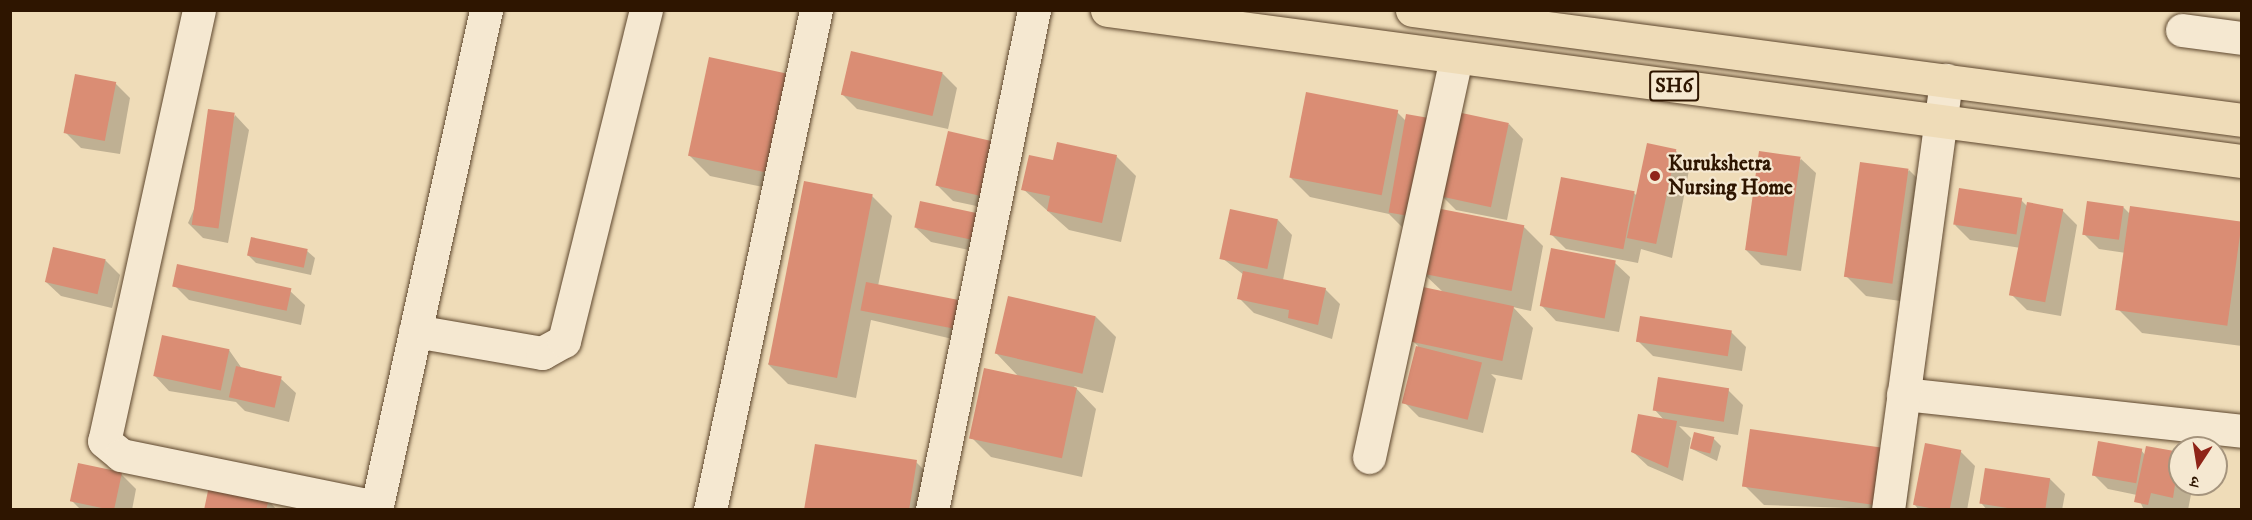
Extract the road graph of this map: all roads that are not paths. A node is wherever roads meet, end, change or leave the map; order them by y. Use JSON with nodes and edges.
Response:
{"nodes":[{"id":1,"x":199,"y":10,"type":"edge"},
{"id":2,"x":486,"y":10,"type":"edge"},
{"id":3,"x":646,"y":10,"type":"edge"},
{"id":4,"x":816,"y":10,"type":"edge"},
{"id":5,"x":1034,"y":10,"type":"edge"},
{"id":6,"x":1107,"y":10,"type":"edge"},
{"id":7,"x":1412,"y":10,"type":"edge"},
{"id":8,"x":1496,"y":16,"type":"edge"},
{"id":9,"x":2182,"y":30,"type":"dead end"},
{"id":10,"x":2241,"y":38,"type":"edge"},
{"id":11,"x":1456,"y":57,"type":"junction"},
{"id":12,"x":1946,"y":80,"type":"junction"},
{"id":13,"x":2241,"y":120,"type":"edge"},
{"id":14,"x":1941,"y":122,"type":"junction"},
{"id":15,"x":2241,"y":161,"type":"edge"},
{"id":16,"x":414,"y":331,"type":"junction"},
{"id":17,"x":1903,"y":394,"type":"junction"},
{"id":18,"x":2241,"y":431,"type":"edge"},
{"id":19,"x":1369,"y":457,"type":"dead end"},
{"id":20,"x":376,"y":508,"type":"edge"},
{"id":21,"x":710,"y":510,"type":"edge"},
{"id":22,"x":932,"y":510,"type":"edge"},
{"id":23,"x":1888,"y":510,"type":"edge"}],
"edges":[{"from":1,"to":20,"type":"street"},
{"from":2,"to":16,"type":"street"},
{"from":3,"to":16,"type":"street"},
{"from":4,"to":21,"type":"street"},
{"from":5,"to":22,"type":"street"},
{"from":6,"to":11,"type":"main road","number":"SH6"},
{"from":7,"to":8,"type":"main road","number":"SH6"},
{"from":8,"to":12,"type":"main road","number":"SH6"},
{"from":9,"to":10,"type":"street"},
{"from":11,"to":14,"type":"main road","number":"SH6"},
{"from":11,"to":19,"type":"street"},
{"from":12,"to":13,"type":"main road","number":"SH6"},
{"from":12,"to":14,"type":"street"},
{"from":14,"to":15,"type":"main road","number":"SH6"},
{"from":14,"to":17,"type":"street"},
{"from":16,"to":20,"type":"street"},
{"from":17,"to":18,"type":"street"},
{"from":17,"to":23,"type":"street"}]}
